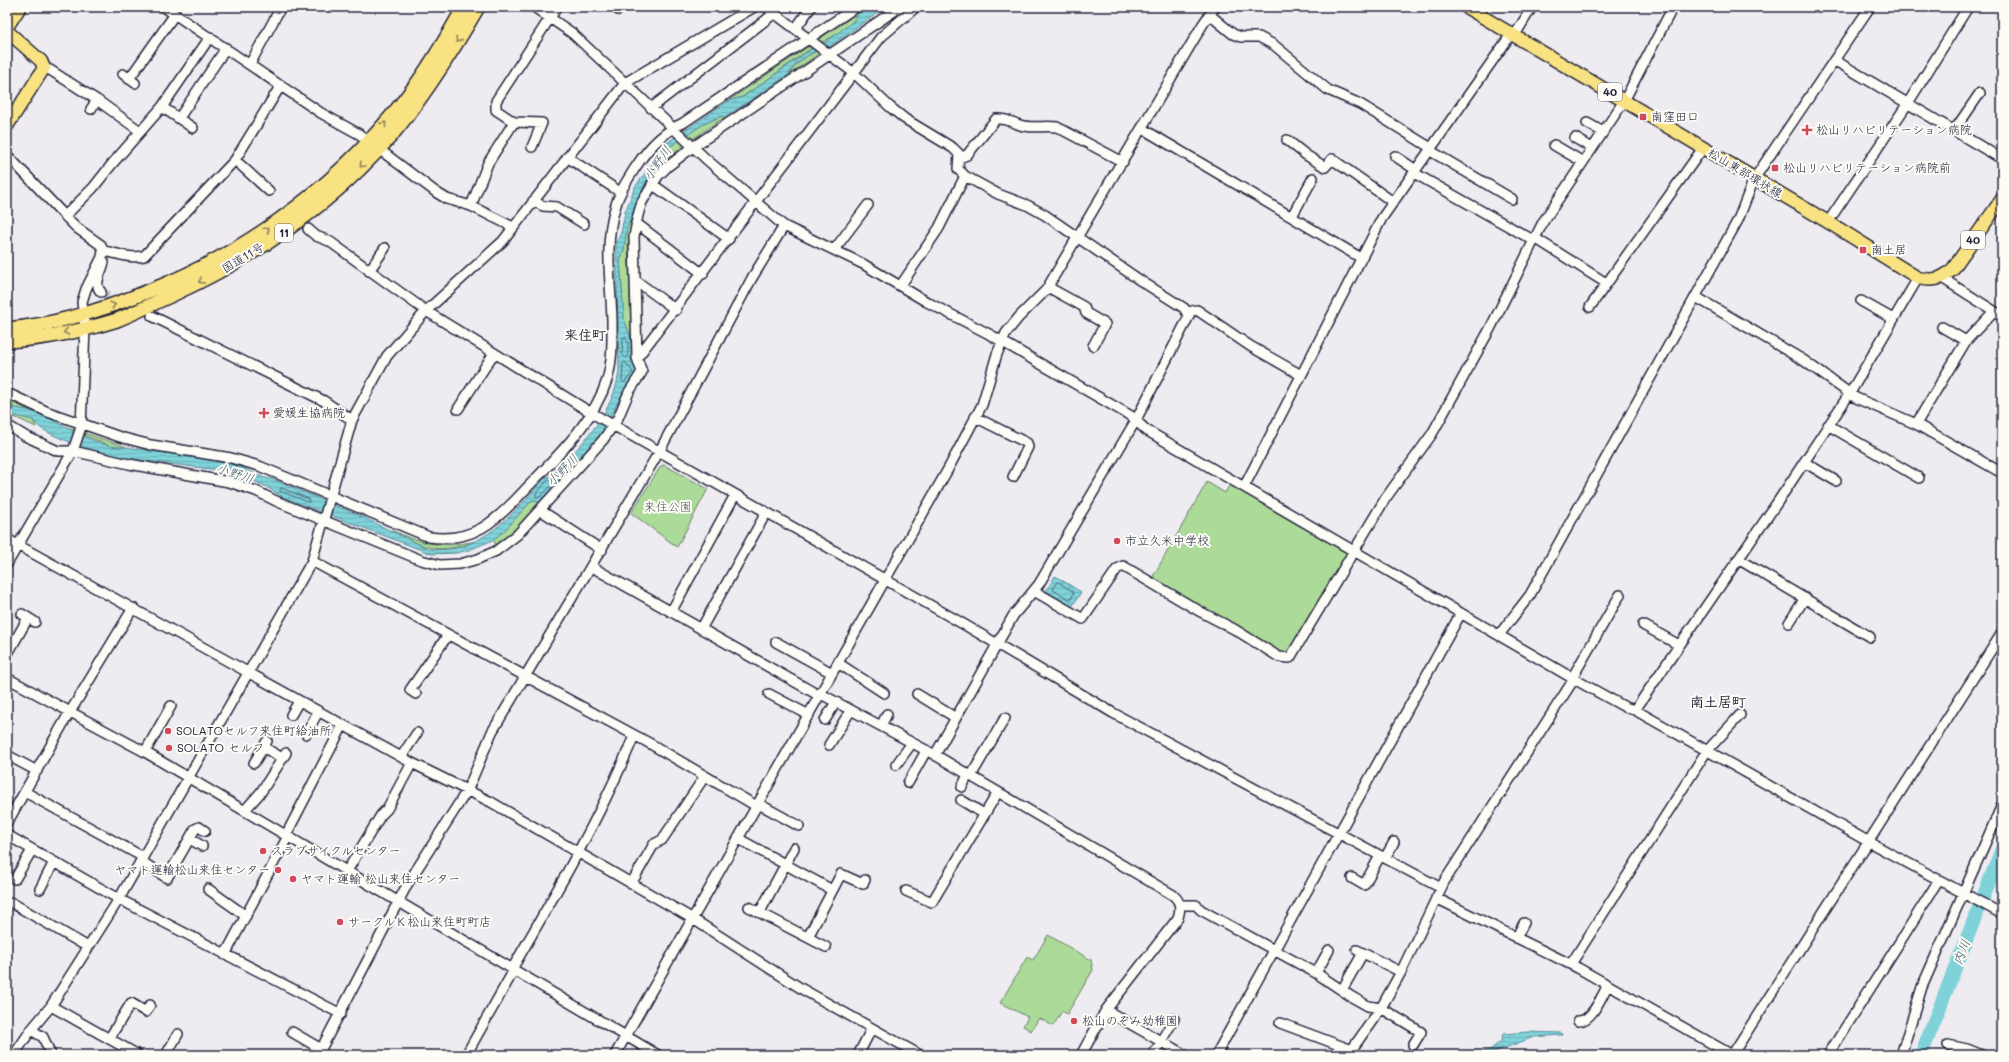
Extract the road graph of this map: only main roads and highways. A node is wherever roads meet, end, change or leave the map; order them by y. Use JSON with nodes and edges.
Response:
{"nodes":[{"id":1,"x":20,"y":7,"type":"edge"},
{"id":2,"x":464,"y":7,"type":"edge"},
{"id":3,"x":478,"y":7,"type":"edge"},
{"id":4,"x":1466,"y":7,"type":"edge"},
{"id":5,"x":7,"y":27,"type":"edge"},
{"id":6,"x":7,"y":31,"type":"edge"},
{"id":7,"x":10,"y":114,"type":"edge"},
{"id":8,"x":7,"y":126,"type":"edge"},
{"id":9,"x":373,"y":146,"type":"junction"},
{"id":10,"x":2000,"y":207,"type":"edge"},
{"id":11,"x":7,"y":329,"type":"edge"},
{"id":12,"x":7,"y":341,"type":"edge"}],
"edges":[{"from":1,"to":5,"type":"main road"},
{"from":9,"to":2,"type":"highway","name":"国道11号","number":"11","one_way":true},
{"from":3,"to":9,"type":"highway","name":"国道11号","number":"11","one_way":true},
{"from":4,"to":10,"type":"main road","name":"松山東部環状線","number":"40"},
{"from":6,"to":7,"type":"main road"},
{"from":7,"to":8,"type":"main road"},
{"from":11,"to":9,"type":"highway","name":"国道11号","number":"11","one_way":true},
{"from":9,"to":12,"type":"highway","name":"国道11号","number":"11","one_way":true}]}
